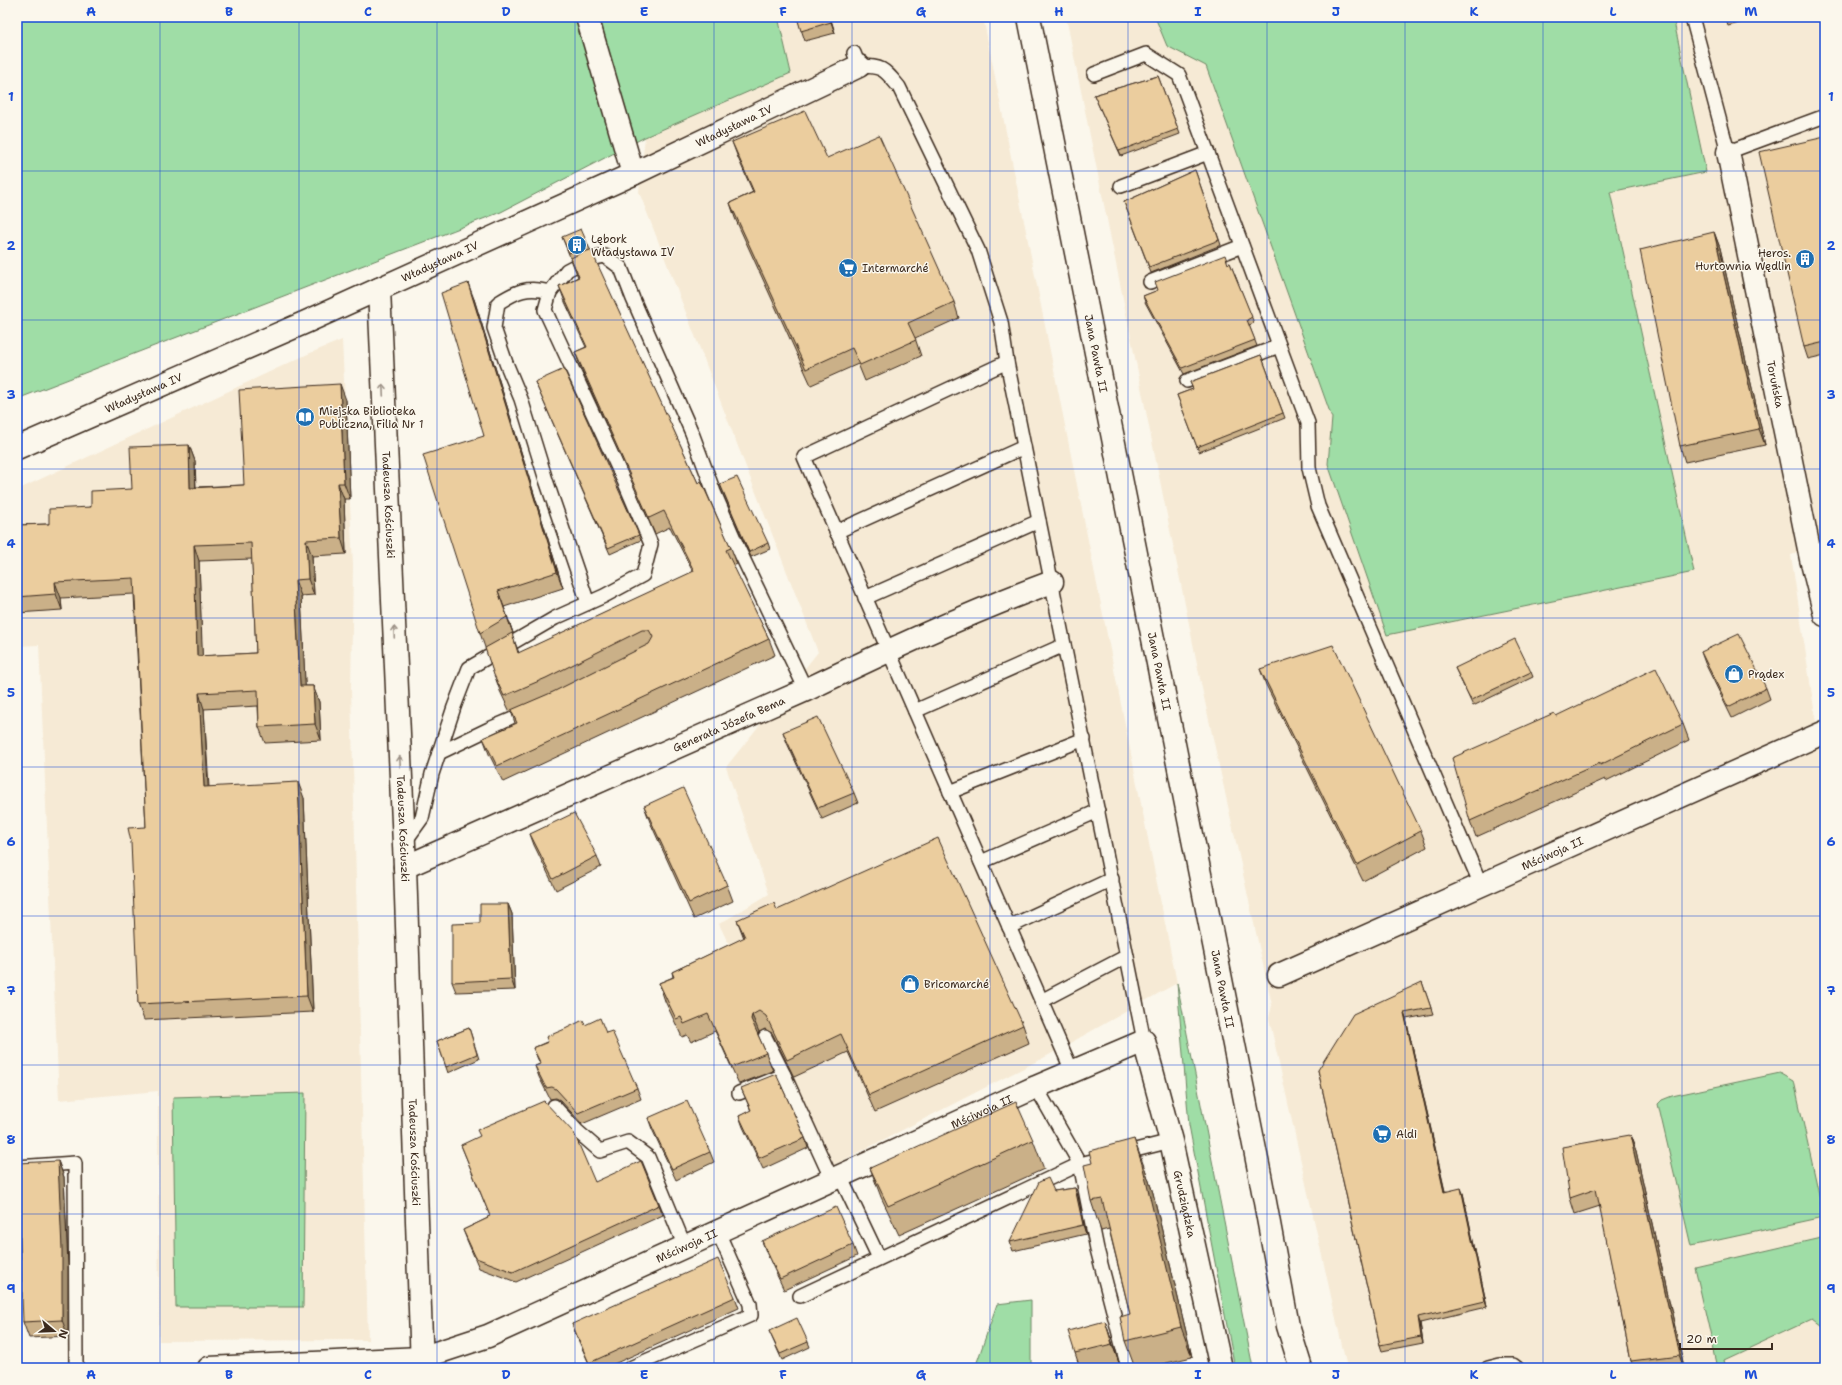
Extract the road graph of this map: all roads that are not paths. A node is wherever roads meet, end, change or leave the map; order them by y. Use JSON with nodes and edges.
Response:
{"nodes":[{"id":1,"x":587,"y":17,"type":"edge"},
{"id":2,"x":1029,"y":17,"type":"edge"},
{"id":3,"x":1692,"y":17,"type":"edge"},
{"id":4,"x":857,"y":60,"type":"joint"},
{"id":5,"x":1094,"y":74,"type":"dead end"},
{"id":6,"x":1825,"y":116,"type":"edge"},
{"id":7,"x":1728,"y":152,"type":"junction"},
{"id":8,"x":1208,"y":153,"type":"junction"},
{"id":9,"x":633,"y":174,"type":"junction"},
{"id":10,"x":1121,"y":186,"type":"dead end"},
{"id":11,"x":1242,"y":246,"type":"junction"},
{"id":12,"x":1150,"y":282,"type":"dead end"},
{"id":13,"x":379,"y":289,"type":"junction"},
{"id":14,"x":550,"y":292,"type":"junction"},
{"id":15,"x":1280,"y":346,"type":"junction"},
{"id":16,"x":1007,"y":362,"type":"junction"},
{"id":17,"x":1187,"y":381,"type":"dead end"},
{"id":18,"x":1024,"y":447,"type":"junction"},
{"id":19,"x":17,"y":448,"type":"edge"},
{"id":20,"x":1039,"y":520,"type":"junction"},
{"id":21,"x":836,"y":532,"type":"junction"},
{"id":22,"x":1818,"y":558,"type":"edge"},
{"id":23,"x":1052,"y":582,"type":"junction"},
{"id":24,"x":865,"y":598,"type":"junction"},
{"id":25,"x":588,"y":603,"type":"junction"},
{"id":26,"x":1825,"y":615,"type":"edge"},
{"id":27,"x":1064,"y":645,"type":"junction"},
{"id":28,"x":889,"y":651,"type":"junction"},
{"id":29,"x":806,"y":690,"type":"junction"},
{"id":30,"x":540,"y":707,"type":"edge"},
{"id":31,"x":915,"y":711,"type":"junction"},
{"id":32,"x":1825,"y":732,"type":"edge"},
{"id":33,"x":1084,"y":739,"type":"junction"},
{"id":34,"x":439,"y":753,"type":"junction"},
{"id":35,"x":950,"y":792,"type":"junction"},
{"id":36,"x":1098,"y":811,"type":"junction"},
{"id":37,"x":404,"y":843,"type":"junction"},
{"id":38,"x":981,"y":862,"type":"junction"},
{"id":39,"x":405,"y":867,"type":"junction"},
{"id":40,"x":1112,"y":879,"type":"junction"},
{"id":41,"x":1481,"y":884,"type":"junction"},
{"id":42,"x":1009,"y":927,"type":"junction"},
{"id":43,"x":1127,"y":956,"type":"junction"},
{"id":44,"x":1278,"y":975,"type":"dead end"},
{"id":45,"x":1041,"y":1000,"type":"junction"},
{"id":46,"x":765,"y":1037,"type":"edge"},
{"id":47,"x":1144,"y":1041,"type":"junction"},
{"id":48,"x":1072,"y":1072,"type":"junction"},
{"id":49,"x":784,"y":1075,"type":"junction"},
{"id":50,"x":1036,"y":1087,"type":"junction"},
{"id":51,"x":739,"y":1093,"type":"dead end"},
{"id":52,"x":554,"y":1106,"type":"dead end"},
{"id":53,"x":1171,"y":1141,"type":"junction"},
{"id":54,"x":1080,"y":1164,"type":"junction"},
{"id":55,"x":17,"y":1167,"type":"edge"},
{"id":56,"x":836,"y":1178,"type":"junction"},
{"id":57,"x":718,"y":1232,"type":"junction"},
{"id":58,"x":685,"y":1247,"type":"junction"},
{"id":59,"x":879,"y":1258,"type":"junction"},
{"id":60,"x":800,"y":1296,"type":"dead end"},
{"id":61,"x":1288,"y":1326,"type":"junction"},
{"id":62,"x":422,"y":1363,"type":"edge"},
{"id":63,"x":76,"y":1368,"type":"edge"},
{"id":64,"x":209,"y":1368,"type":"edge"},
{"id":65,"x":630,"y":1368,"type":"edge"},
{"id":66,"x":1128,"y":1368,"type":"edge"},
{"id":67,"x":1220,"y":1368,"type":"edge"},
{"id":68,"x":1289,"y":1368,"type":"edge"},
{"id":69,"x":1301,"y":1368,"type":"edge"},
{"id":70,"x":1488,"y":1368,"type":"edge"},
{"id":71,"x":1517,"y":1368,"type":"edge"}],
"edges":[{"from":1,"to":9,"type":"street"},
{"from":2,"to":61,"type":"street","name":"Jana Pawła II"},
{"from":3,"to":7,"type":"lane"},
{"from":4,"to":9,"type":"street","name":"Władysława IV"},
{"from":4,"to":16,"type":"lane"},
{"from":5,"to":8,"type":"lane"},
{"from":6,"to":7,"type":"lane"},
{"from":7,"to":22,"type":"street","name":"Toruńska"},
{"from":8,"to":10,"type":"lane"},
{"from":8,"to":11,"type":"lane"},
{"from":9,"to":13,"type":"street","name":"Władysława IV"},
{"from":11,"to":12,"type":"lane"},
{"from":11,"to":15,"type":"lane"},
{"from":13,"to":19,"type":"street","name":"Władysława IV"},
{"from":37,"to":13,"type":"street","name":"Tadeusza Kościuszki","one_way":true},
{"from":14,"to":25,"type":"lane"},
{"from":14,"to":25,"type":"lane"},
{"from":14,"to":29,"type":"lane"},
{"from":15,"to":17,"type":"lane"},
{"from":15,"to":41,"type":"lane"},
{"from":16,"to":18,"type":"lane"},
{"from":16,"to":21,"type":"lane"},
{"from":18,"to":20,"type":"lane"},
{"from":18,"to":21,"type":"lane"},
{"from":20,"to":23,"type":"lane"},
{"from":20,"to":24,"type":"lane"},
{"from":21,"to":24,"type":"lane"},
{"from":22,"to":26,"type":"street","name":"Toruńska"},
{"from":23,"to":27,"type":"lane"},
{"from":23,"to":28,"type":"street","name":"Generała Józefa Bema"},
{"from":24,"to":28,"type":"lane"},
{"from":25,"to":34,"type":"lane"},
{"from":27,"to":31,"type":"lane"},
{"from":27,"to":33,"type":"lane"},
{"from":28,"to":29,"type":"street","name":"Generała Józefa Bema"},
{"from":28,"to":31,"type":"lane"},
{"from":29,"to":39,"type":"street","name":"Generała Józefa Bema"},
{"from":30,"to":34,"type":"lane"},
{"from":31,"to":35,"type":"lane"},
{"from":32,"to":41,"type":"street","name":"Mściwoja II"},
{"from":33,"to":35,"type":"lane"},
{"from":33,"to":36,"type":"lane"},
{"from":34,"to":37,"type":"lane"},
{"from":35,"to":38,"type":"lane"},
{"from":36,"to":38,"type":"lane"},
{"from":36,"to":40,"type":"lane"},
{"from":37,"to":39,"type":"street","name":"Tadeusza Kościuszki"},
{"from":38,"to":42,"type":"lane"},
{"from":39,"to":62,"type":"street","name":"Tadeusza Kościuszki"},
{"from":40,"to":42,"type":"lane"},
{"from":40,"to":43,"type":"lane"},
{"from":41,"to":44,"type":"street","name":"Mściwoja II"},
{"from":42,"to":45,"type":"lane"},
{"from":43,"to":45,"type":"lane"},
{"from":43,"to":47,"type":"lane"},
{"from":45,"to":48,"type":"lane"},
{"from":46,"to":49,"type":"lane"},
{"from":47,"to":48,"type":"street","name":"Mściwoja II"},
{"from":47,"to":53,"type":"street","name":"Grudziądzka"},
{"from":48,"to":50,"type":"street","name":"Mściwoja II"},
{"from":49,"to":51,"type":"lane"},
{"from":49,"to":56,"type":"lane"},
{"from":50,"to":54,"type":"lane"},
{"from":50,"to":56,"type":"street","name":"Mściwoja II"},
{"from":52,"to":58,"type":"lane"},
{"from":53,"to":54,"type":"lane"},
{"from":53,"to":67,"type":"street","name":"Grudziądzka"},
{"from":54,"to":59,"type":"lane"},
{"from":54,"to":66,"type":"lane"},
{"from":55,"to":63,"type":"lane"},
{"from":56,"to":57,"type":"street","name":"Mściwoja II"},
{"from":56,"to":59,"type":"lane"},
{"from":57,"to":58,"type":"street","name":"Mściwoja II"},
{"from":57,"to":65,"type":"lane"},
{"from":58,"to":62,"type":"street","name":"Mściwoja II"},
{"from":59,"to":60,"type":"lane"},
{"from":61,"to":68,"type":"street","name":"Jana Pawła II"},
{"from":61,"to":69,"type":"street","name":"Jana Pawła II"},
{"from":62,"to":64,"type":"street","name":"Mściwoja II"},
{"from":70,"to":71,"type":"lane"}]}
